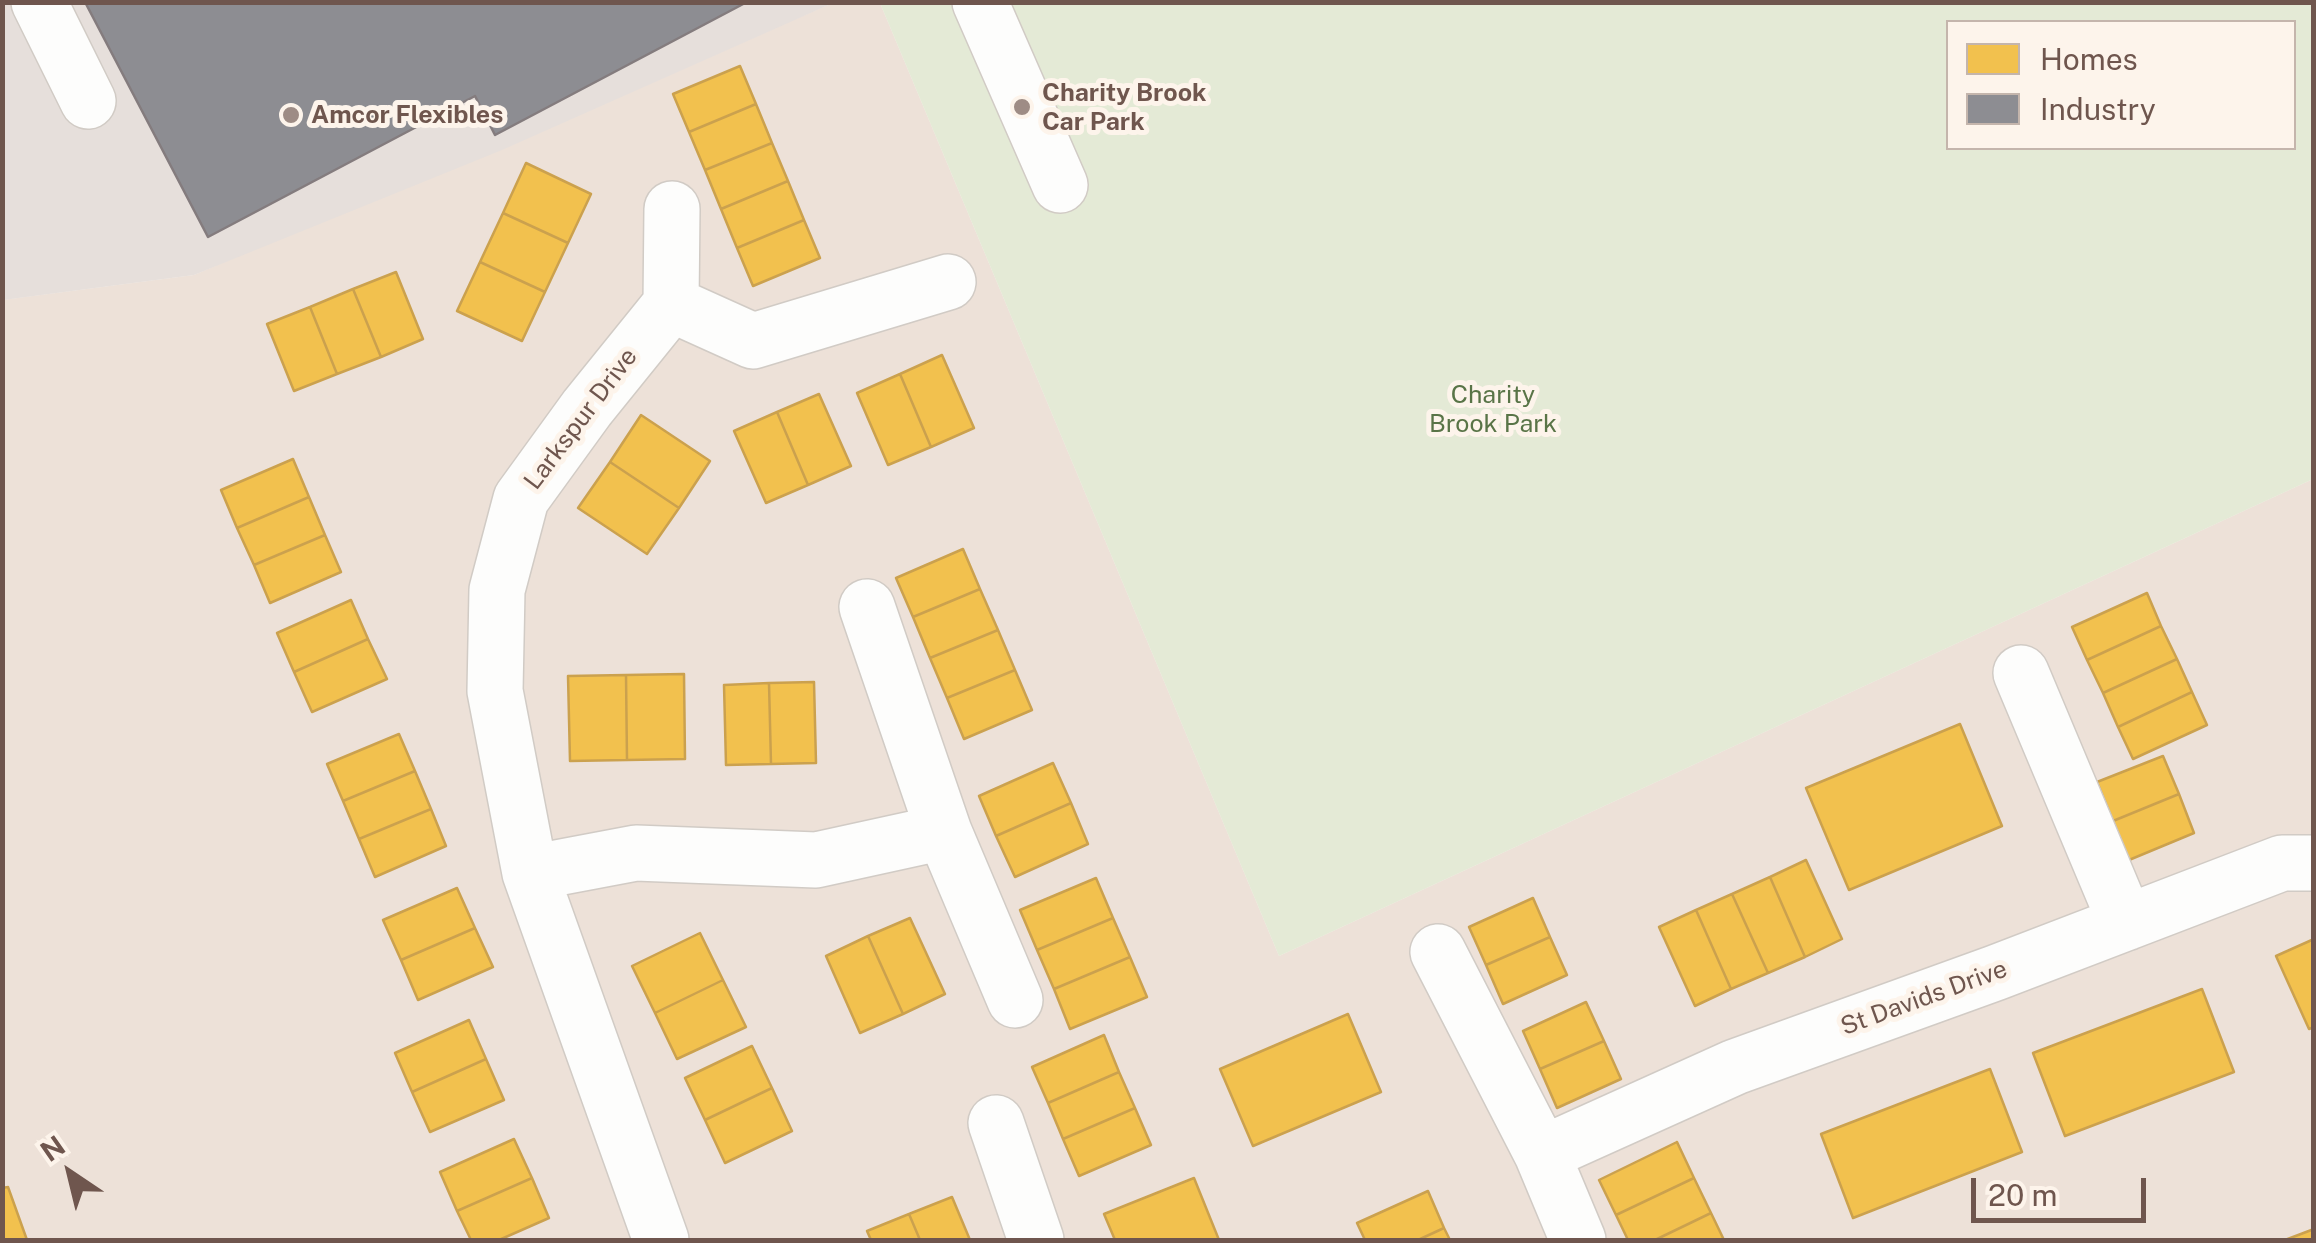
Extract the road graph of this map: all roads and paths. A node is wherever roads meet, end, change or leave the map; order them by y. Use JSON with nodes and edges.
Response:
{"nodes":[{"id":1,"x":39,"y":2,"type":"edge"},
{"id":2,"x":980,"y":2,"type":"edge"},
{"id":3,"x":88,"y":101,"type":"dead end"},
{"id":4,"x":1060,"y":185,"type":"dead end"},
{"id":5,"x":672,"y":209,"type":"dead end"},
{"id":6,"x":948,"y":282,"type":"dead end"},
{"id":7,"x":670,"y":304,"type":"junction"},
{"id":8,"x":867,"y":608,"type":"dead end"},
{"id":9,"x":2021,"y":672,"type":"dead end"},
{"id":10,"x":944,"y":832,"type":"junction"},
{"id":11,"x":2314,"y":863,"type":"edge"},
{"id":12,"x":530,"y":873,"type":"junction"},
{"id":13,"x":2126,"y":922,"type":"junction"},
{"id":14,"x":1438,"y":952,"type":"dead end"},
{"id":15,"x":1015,"y":1000,"type":"dead end"},
{"id":16,"x":996,"y":1123,"type":"dead end"},
{"id":17,"x":1542,"y":1154,"type":"junction"},
{"id":18,"x":661,"y":1240,"type":"edge"},
{"id":19,"x":1036,"y":1240,"type":"edge"},
{"id":20,"x":1578,"y":1240,"type":"edge"}],
"edges":[{"from":1,"to":3,"type":"street"},
{"from":2,"to":4,"type":"street"},
{"from":5,"to":7,"type":"street"},
{"from":6,"to":7,"type":"street"},
{"from":7,"to":12,"type":"street","name":"Larkspur Drive"},
{"from":8,"to":10,"type":"street"},
{"from":9,"to":13,"type":"street"},
{"from":10,"to":12,"type":"street"},
{"from":10,"to":15,"type":"street"},
{"from":11,"to":13,"type":"street","name":"St Davids Drive"},
{"from":12,"to":18,"type":"street","name":"Larkspur Drive"},
{"from":13,"to":17,"type":"street","name":"St Davids Drive"},
{"from":14,"to":17,"type":"street"},
{"from":16,"to":19,"type":"street"},
{"from":17,"to":20,"type":"street"}]}
